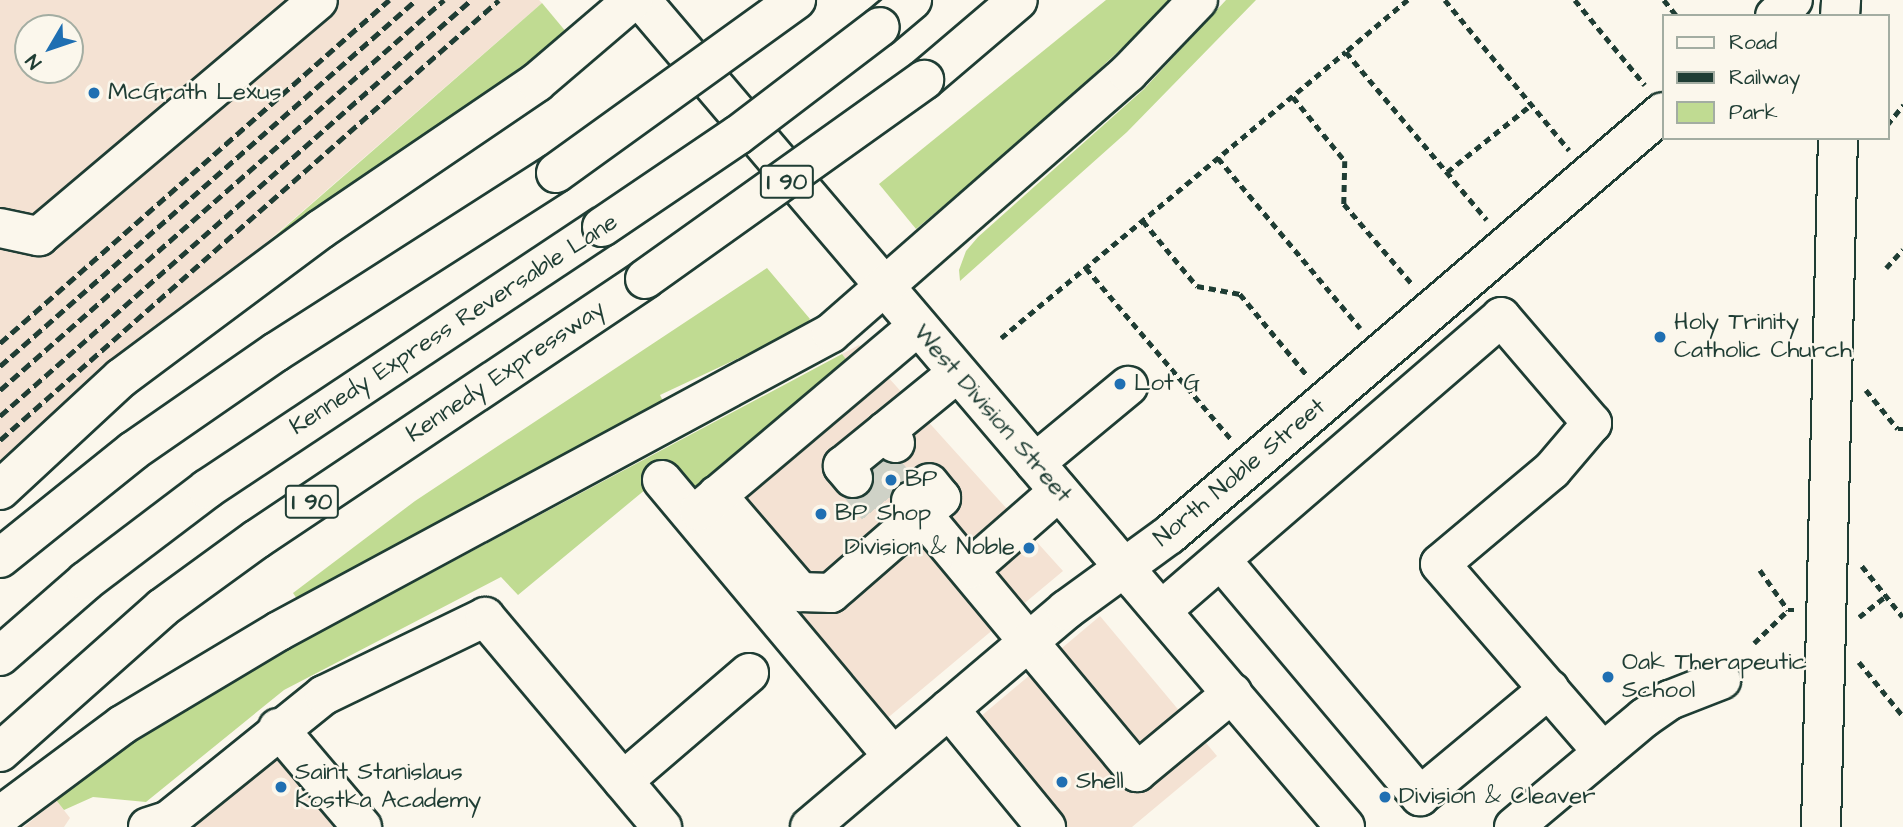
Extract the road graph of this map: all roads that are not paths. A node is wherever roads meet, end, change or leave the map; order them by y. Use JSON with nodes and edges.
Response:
{"nodes":[{"id":1,"x":318,"y":0,"type":"edge"},
{"id":2,"x":633,"y":0,"type":"edge"},
{"id":3,"x":641,"y":0,"type":"edge"},
{"id":4,"x":796,"y":0,"type":"edge"},
{"id":5,"x":912,"y":0,"type":"edge"},
{"id":6,"x":1018,"y":0,"type":"edge"},
{"id":7,"x":1198,"y":0,"type":"edge"},
{"id":8,"x":1793,"y":0,"type":"edge"},
{"id":9,"x":1777,"y":14,"type":"edge"},
{"id":10,"x":1659,"y":104,"type":"edge"},
{"id":11,"x":1838,"y":140,"type":"edge"},
{"id":12,"x":0,"y":228,"type":"edge"},
{"id":13,"x":884,"y":288,"type":"junction"},
{"id":14,"x":917,"y":327,"type":"junction"},
{"id":15,"x":957,"y":373,"type":"junction"},
{"id":16,"x":1128,"y":386,"type":"dead end"},
{"id":17,"x":875,"y":452,"type":"dead end"},
{"id":18,"x":1047,"y":477,"type":"junction"},
{"id":19,"x":662,"y":481,"type":"dead end"},
{"id":20,"x":0,"y":490,"type":"edge"},
{"id":21,"x":704,"y":506,"type":"junction"},
{"id":22,"x":0,"y":558,"type":"edge"},
{"id":23,"x":1221,"y":560,"type":"junction"},
{"id":24,"x":1126,"y":568,"type":"junction"},
{"id":25,"x":970,"y":569,"type":"junction"},
{"id":26,"x":1162,"y":610,"type":"junction"},
{"id":27,"x":1029,"y":642,"type":"junction"},
{"id":28,"x":0,"y":656,"type":"edge"},
{"id":29,"x":749,"y":673,"type":"dead end"},
{"id":30,"x":1721,"y":680,"type":"dead end"},
{"id":31,"x":1549,"y":688,"type":"junction"},
{"id":32,"x":1232,"y":693,"type":"junction"},
{"id":33,"x":949,"y":709,"type":"junction"},
{"id":34,"x":278,"y":728,"type":"junction"},
{"id":35,"x":0,"y":752,"type":"edge"},
{"id":36,"x":1602,"y":752,"type":"junction"},
{"id":37,"x":893,"y":756,"type":"junction"},
{"id":38,"x":623,"y":781,"type":"junction"},
{"id":39,"x":0,"y":816,"type":"edge"},
{"id":40,"x":148,"y":827,"type":"edge"},
{"id":41,"x":362,"y":827,"type":"edge"},
{"id":42,"x":662,"y":827,"type":"edge"},
{"id":43,"x":810,"y":827,"type":"edge"},
{"id":44,"x":1046,"y":827,"type":"edge"},
{"id":45,"x":1345,"y":827,"type":"edge"},
{"id":46,"x":1514,"y":827,"type":"edge"},
{"id":47,"x":1821,"y":827,"type":"edge"}],
"edges":[{"from":1,"to":12,"type":"main road"},
{"from":2,"to":20,"type":"main road"},
{"from":3,"to":13,"type":"main road","name":"West Division Street"},
{"from":4,"to":22,"type":"main road","bridge":true},
{"from":5,"to":28,"type":"main road","name":"Kennedy Express Reversable Lane","number":"I 90","bridge":true},
{"from":6,"to":35,"type":"main road","name":"Kennedy Expressway","number":"I 90","bridge":true},
{"from":7,"to":13,"type":"main road"},
{"from":8,"to":9,"type":"main road"},
{"from":10,"to":24,"type":"main road","name":"North Noble Street"},
{"from":11,"to":47,"type":"main road"},
{"from":13,"to":14,"type":"main road","name":"West Division Street"},
{"from":13,"to":39,"type":"main road"},
{"from":14,"to":15,"type":"main road","name":"West Division Street"},
{"from":14,"to":21,"type":"main road"},
{"from":15,"to":17,"type":"main road"},
{"from":15,"to":18,"type":"main road","name":"West Division Street"},
{"from":16,"to":18,"type":"main road"},
{"from":18,"to":24,"type":"main road","name":"West Division Street"},
{"from":18,"to":25,"type":"main road"},
{"from":19,"to":21,"type":"main road"},
{"from":21,"to":25,"type":"main road"},
{"from":21,"to":37,"type":"main road"},
{"from":23,"to":26,"type":"main road"},
{"from":23,"to":31,"type":"main road"},
{"from":23,"to":31,"type":"main road"},
{"from":24,"to":26,"type":"main road","name":"West Division Street"},
{"from":24,"to":27,"type":"main road","name":"North Noble Street"},
{"from":25,"to":27,"type":"main road"},
{"from":26,"to":32,"type":"main road","name":"West Division Street"},
{"from":27,"to":32,"type":"main road"},
{"from":27,"to":33,"type":"main road","name":"North Noble Street"},
{"from":29,"to":38,"type":"main road"},
{"from":30,"to":36,"type":"main road"},
{"from":31,"to":36,"type":"main road"},
{"from":32,"to":45,"type":"main road","name":"West Division Street"},
{"from":33,"to":37,"type":"main road","name":"North Noble Street"},
{"from":33,"to":44,"type":"main road"},
{"from":34,"to":38,"type":"main road"},
{"from":34,"to":40,"type":"main road"},
{"from":34,"to":41,"type":"main road"},
{"from":36,"to":46,"type":"main road"},
{"from":37,"to":43,"type":"main road","name":"North Noble Street"},
{"from":38,"to":42,"type":"main road"}]}
